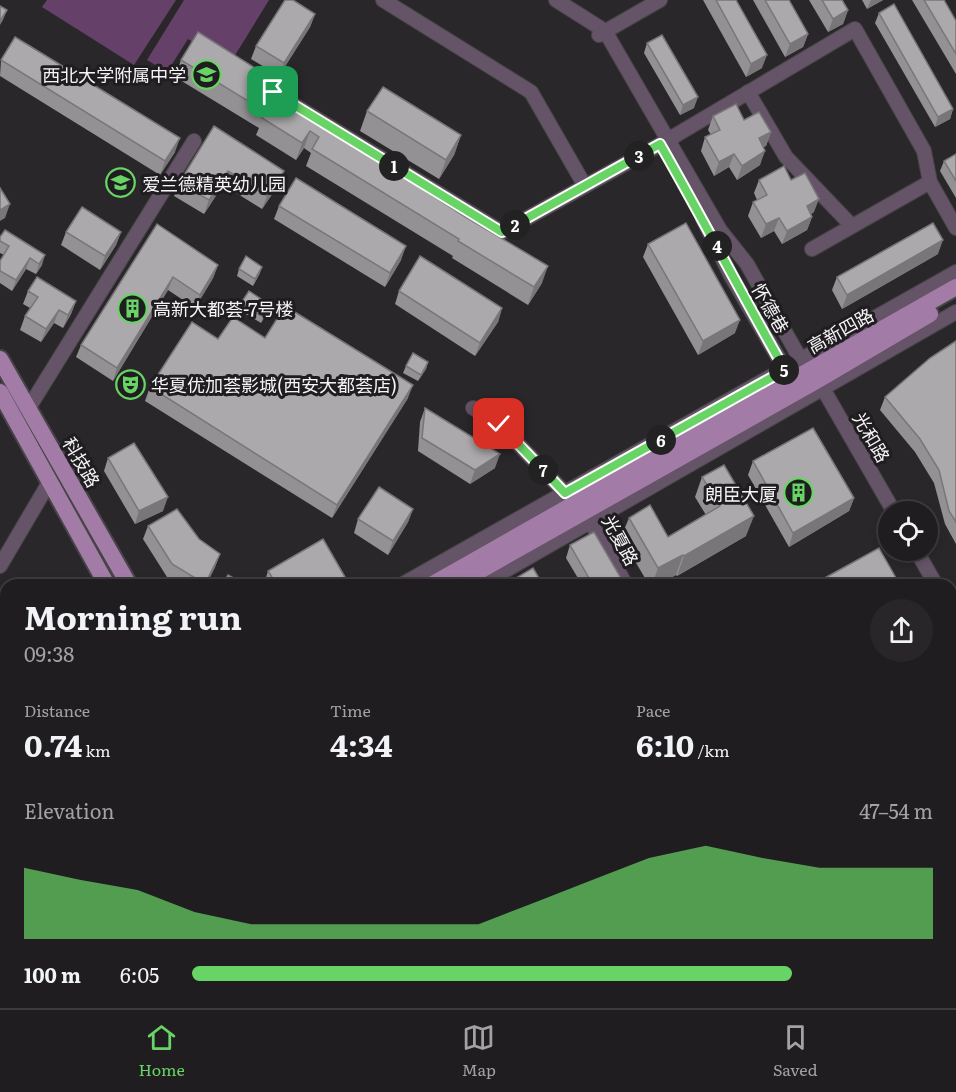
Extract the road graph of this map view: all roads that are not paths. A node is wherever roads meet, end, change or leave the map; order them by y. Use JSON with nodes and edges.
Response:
{"nodes":[{"id":1,"x":383,"y":0,"type":"edge"},
{"id":2,"x":544,"y":0,"type":"edge"},
{"id":3,"x":556,"y":0,"type":"edge"},
{"id":4,"x":660,"y":0,"type":"edge"},
{"id":5,"x":602,"y":33,"type":"junction"},
{"id":6,"x":273,"y":92,"type":"edge"},
{"id":7,"x":748,"y":92,"type":"junction"},
{"id":8,"x":194,"y":141,"type":"dead end"},
{"id":9,"x":664,"y":141,"type":"junction"},
{"id":10,"x":930,"y":182,"type":"junction"},
{"id":11,"x":585,"y":186,"type":"junction"},
{"id":12,"x":852,"y":226,"type":"junction"},
{"id":13,"x":956,"y":228,"type":"edge"},
{"id":14,"x":812,"y":249,"type":"dead end"},
{"id":15,"x":956,"y":272,"type":"edge"},
{"id":16,"x":956,"y":287,"type":"edge"},
{"id":17,"x":956,"y":299,"type":"edge"},
{"id":18,"x":956,"y":312,"type":"edge"},
{"id":19,"x":0,"y":359,"type":"edge"},
{"id":20,"x":788,"y":375,"type":"junction"},
{"id":21,"x":812,"y":375,"type":"junction"},
{"id":22,"x":0,"y":392,"type":"edge"},
{"id":23,"x":473,"y":408,"type":"dead end"},
{"id":24,"x":28,"y":409,"type":"junction"},
{"id":25,"x":50,"y":481,"type":"junction"},
{"id":26,"x":887,"y":501,"type":"edge"},
{"id":27,"x":579,"y":507,"type":"junction"},
{"id":28,"x":922,"y":561,"type":"edge"},
{"id":29,"x":0,"y":566,"type":"edge"},
{"id":30,"x":104,"y":579,"type":"edge"},
{"id":31,"x":126,"y":579,"type":"edge"},
{"id":32,"x":415,"y":579,"type":"edge"},
{"id":33,"x":442,"y":579,"type":"edge"},
{"id":34,"x":464,"y":579,"type":"edge"},
{"id":35,"x":488,"y":579,"type":"edge"},
{"id":36,"x":622,"y":579,"type":"edge"},
{"id":37,"x":933,"y":579,"type":"edge"}],
"edges":[{"from":1,"to":11,"type":"street"},
{"from":2,"to":5,"type":"street","name":"怀德巷"},
{"from":3,"to":5,"type":"street","name":"怀德巷"},
{"from":4,"to":5,"type":"street"},
{"from":5,"to":9,"type":"street","name":"怀德巷"},
{"from":6,"to":11,"type":"street"},
{"from":7,"to":9,"type":"street"},
{"from":7,"to":10,"type":"street"},
{"from":7,"to":12,"type":"street"},
{"from":8,"to":24,"type":"street"},
{"from":9,"to":11,"type":"street"},
{"from":9,"to":20,"type":"street","name":"怀德巷"},
{"from":9,"to":21,"type":"street","name":"怀德巷"},
{"from":10,"to":12,"type":"street"},
{"from":10,"to":13,"type":"street"},
{"from":12,"to":14,"type":"street"},
{"from":15,"to":21,"type":"street"},
{"from":16,"to":21,"type":"main road","name":"高新四路"},
{"from":17,"to":21,"type":"main road","name":"高新四路"},
{"from":18,"to":21,"type":"street"},
{"from":19,"to":24,"type":"main road","name":"科技路"},
{"from":20,"to":21,"type":"main road","name":"高新四路"},
{"from":20,"to":27,"type":"main road","name":"高新四路"},
{"from":21,"to":26,"type":"street","name":"光和路"},
{"from":21,"to":27,"type":"main road","name":"高新四路"},
{"from":22,"to":25,"type":"main road","name":"科技路"},
{"from":23,"to":27,"type":"street","name":"光夏路"},
{"from":24,"to":31,"type":"main road","name":"科技路"},
{"from":25,"to":29,"type":"street"},
{"from":25,"to":30,"type":"main road","name":"科技路"},
{"from":27,"to":32,"type":"street"},
{"from":27,"to":33,"type":"main road","name":"高新四路"},
{"from":27,"to":34,"type":"main road","name":"高新四路"},
{"from":27,"to":35,"type":"street"},
{"from":27,"to":36,"type":"street","name":"光夏路"},
{"from":28,"to":37,"type":"street"}]}
